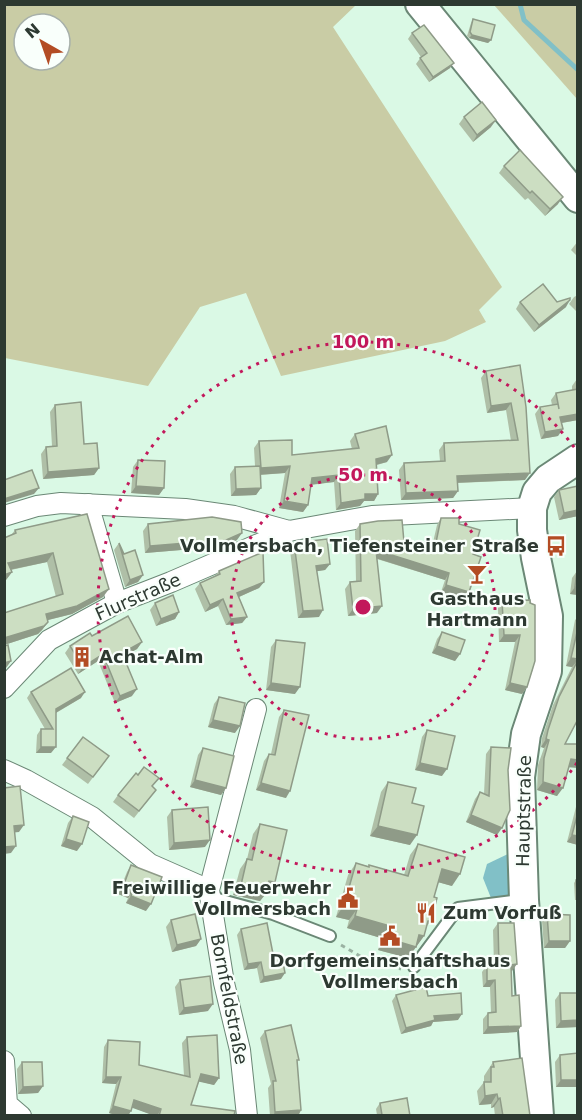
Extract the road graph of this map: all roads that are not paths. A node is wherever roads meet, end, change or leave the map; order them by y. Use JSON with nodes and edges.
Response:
{"nodes":[{"id":1,"x":420,"y":4,"type":"edge"},
{"id":2,"x":569,"y":188,"type":"edge"},
{"id":3,"x":578,"y":459,"type":"edge"},
{"id":4,"x":88,"y":504,"type":"junction"},
{"id":5,"x":532,"y":507,"type":"junction"},
{"id":6,"x":4,"y":516,"type":"edge"},
{"id":7,"x":289,"y":531,"type":"junction"},
{"id":8,"x":117,"y":603,"type":"junction"},
{"id":9,"x":4,"y":688,"type":"edge"},
{"id":10,"x":256,"y":709,"type":"dead end"},
{"id":11,"x":4,"y":770,"type":"edge"},
{"id":12,"x":209,"y":890,"type":"junction"},
{"id":13,"x":524,"y":900,"type":"junction"},
{"id":14,"x":330,"y":936,"type":"road end"},
{"id":15,"x":414,"y":967,"type":"road end"},
{"id":16,"x":4,"y":1061,"type":"edge"},
{"id":17,"x":21,"y":1116,"type":"edge"},
{"id":18,"x":247,"y":1116,"type":"edge"},
{"id":19,"x":539,"y":1116,"type":"edge"}],
"edges":[{"from":1,"to":2,"type":"main road"},
{"from":3,"to":5,"type":"main road"},
{"from":4,"to":6,"type":"street"},
{"from":4,"to":7,"type":"street"},
{"from":4,"to":8,"type":"street"},
{"from":5,"to":7,"type":"street"},
{"from":5,"to":13,"type":"main road","name":"Hauptstraße"},
{"from":7,"to":8,"type":"street","name":"Flurstraße"},
{"from":8,"to":9,"type":"street","name":"Flurstraße"},
{"from":10,"to":12,"type":"street","name":"Bornfeldstraße"},
{"from":11,"to":12,"type":"street"},
{"from":12,"to":14,"type":"lane"},
{"from":12,"to":18,"type":"street","name":"Bornfeldstraße"},
{"from":13,"to":15,"type":"lane"},
{"from":13,"to":19,"type":"main road","name":"Hauptstraße"},
{"from":16,"to":17,"type":"street"}]}
